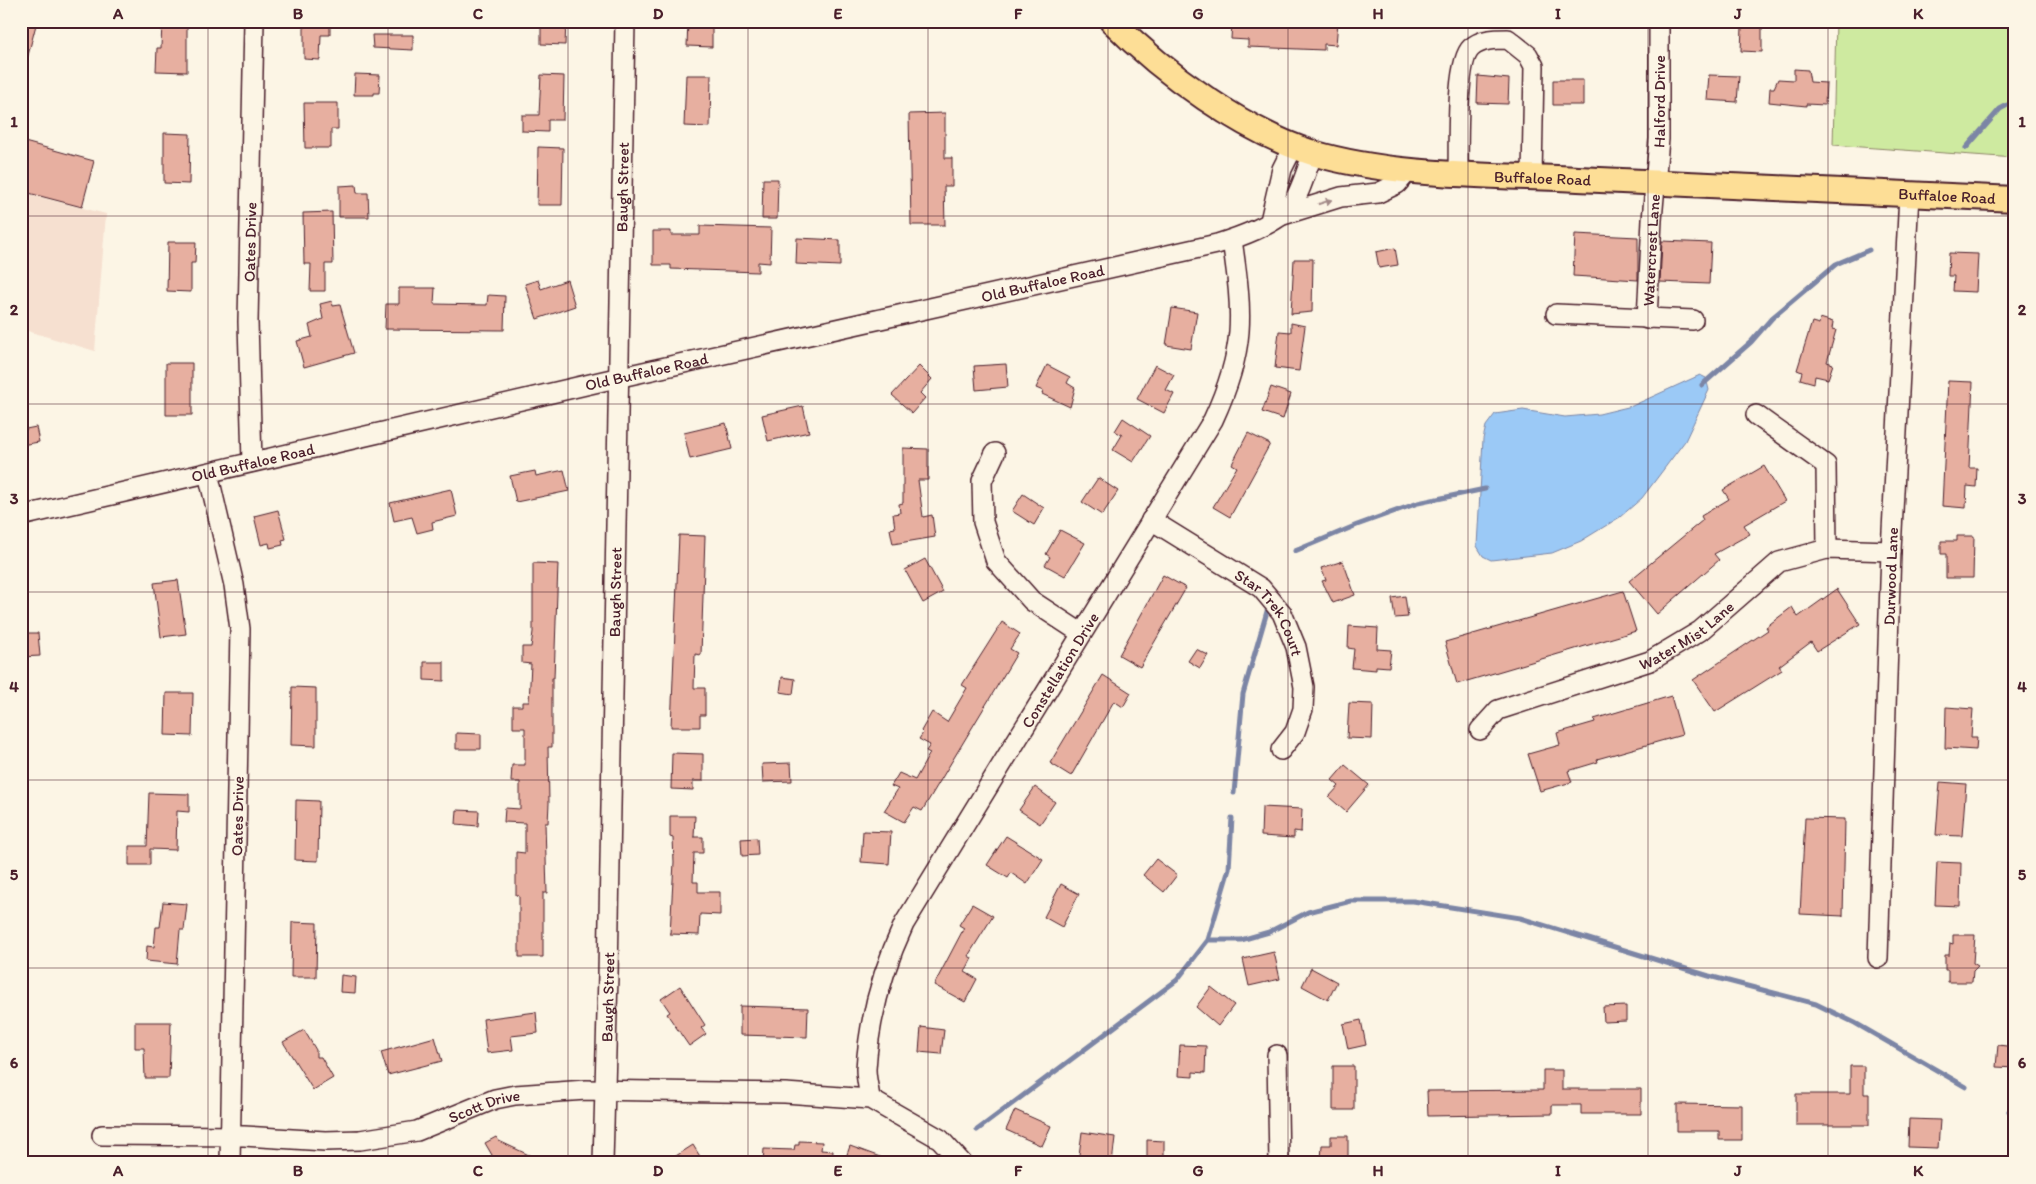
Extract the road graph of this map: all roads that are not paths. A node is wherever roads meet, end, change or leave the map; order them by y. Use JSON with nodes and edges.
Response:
{"nodes":[{"id":1,"x":254,"y":21,"type":"edge"},
{"id":2,"x":625,"y":21,"type":"edge"},
{"id":3,"x":1112,"y":21,"type":"edge"},
{"id":4,"x":1659,"y":21,"type":"edge"},
{"id":5,"x":1303,"y":149,"type":"junction"},
{"id":6,"x":1410,"y":169,"type":"junction"},
{"id":7,"x":1458,"y":173,"type":"junction"},
{"id":8,"x":1532,"y":177,"type":"junction"},
{"id":9,"x":1656,"y":182,"type":"junction"},
{"id":10,"x":1909,"y":194,"type":"junction"},
{"id":11,"x":2015,"y":199,"type":"edge"},
{"id":12,"x":1274,"y":219,"type":"junction"},
{"id":13,"x":1232,"y":240,"type":"junction"},
{"id":14,"x":1556,"y":314,"type":"dead end"},
{"id":15,"x":1647,"y":319,"type":"junction"},
{"id":16,"x":1693,"y":320,"type":"dead end"},
{"id":17,"x":618,"y":377,"type":"junction"},
{"id":18,"x":1756,"y":415,"type":"dead end"},
{"id":19,"x":995,"y":453,"type":"dead end"},
{"id":20,"x":252,"y":462,"type":"junction"},
{"id":21,"x":208,"y":473,"type":"junction"},
{"id":22,"x":21,"y":516,"type":"edge"},
{"id":23,"x":1151,"y":520,"type":"junction"},
{"id":24,"x":1826,"y":549,"type":"junction"},
{"id":25,"x":1891,"y":551,"type":"junction"},
{"id":26,"x":1080,"y":634,"type":"junction"},
{"id":27,"x":1480,"y":730,"type":"dead end"},
{"id":28,"x":1281,"y":750,"type":"dead end"},
{"id":29,"x":1878,"y":958,"type":"dead end"},
{"id":30,"x":1277,"y":1055,"type":"dead end"},
{"id":31,"x":605,"y":1091,"type":"junction"},
{"id":32,"x":870,"y":1099,"type":"junction"},
{"id":33,"x":102,"y":1135,"type":"dead end"},
{"id":34,"x":230,"y":1136,"type":"junction"},
{"id":35,"x":230,"y":1163,"type":"edge"},
{"id":36,"x":603,"y":1163,"type":"edge"},
{"id":37,"x":962,"y":1163,"type":"edge"},
{"id":38,"x":1279,"y":1163,"type":"edge"}],
"edges":[{"from":1,"to":20,"type":"street","name":"Oates Drive"},
{"from":2,"to":17,"type":"street","name":"Baugh Street"},
{"from":3,"to":5,"type":"main road","name":"Buffaloe Road"},
{"from":4,"to":9,"type":"street","name":"Halford Drive"},
{"from":5,"to":6,"type":"main road","name":"Buffaloe Road"},
{"from":5,"to":12,"type":"street"},
{"from":6,"to":7,"type":"main road","name":"Buffaloe Road"},
{"from":12,"to":6,"type":"street","name":"Old Buffaloe Road","one_way":true},
{"from":7,"to":8,"type":"main road","name":"Buffaloe Road"},
{"from":7,"to":8,"type":"street"},
{"from":8,"to":9,"type":"main road","name":"Buffaloe Road"},
{"from":9,"to":10,"type":"main road","name":"Buffaloe Road"},
{"from":9,"to":15,"type":"street","name":"Watercrest Lane"},
{"from":10,"to":11,"type":"main road","name":"Buffaloe Road"},
{"from":10,"to":25,"type":"street","name":"Durwood Lane"},
{"from":12,"to":13,"type":"street","name":"Old Buffaloe Road"},
{"from":13,"to":17,"type":"street","name":"Old Buffaloe Road"},
{"from":13,"to":23,"type":"street","name":"Constellation Drive"},
{"from":14,"to":15,"type":"street"},
{"from":15,"to":16,"type":"street"},
{"from":17,"to":20,"type":"street","name":"Old Buffaloe Road"},
{"from":17,"to":31,"type":"street","name":"Baugh Street"},
{"from":18,"to":24,"type":"street"},
{"from":19,"to":26,"type":"street"},
{"from":20,"to":21,"type":"street","name":"Old Buffaloe Road"},
{"from":21,"to":22,"type":"street","name":"Old Buffaloe Road"},
{"from":21,"to":34,"type":"street","name":"Oates Drive"},
{"from":23,"to":26,"type":"street","name":"Constellation Drive"},
{"from":23,"to":28,"type":"street","name":"Star Trek Court"},
{"from":24,"to":25,"type":"street","name":"Water Mist Lane"},
{"from":24,"to":27,"type":"street","name":"Water Mist Lane"},
{"from":25,"to":29,"type":"street","name":"Durwood Lane"},
{"from":26,"to":32,"type":"street","name":"Constellation Drive"},
{"from":30,"to":38,"type":"street"},
{"from":31,"to":32,"type":"street","name":"Scott Drive"},
{"from":31,"to":34,"type":"street","name":"Scott Drive"},
{"from":31,"to":36,"type":"street","name":"Baugh Street"},
{"from":32,"to":37,"type":"street"},
{"from":33,"to":34,"type":"street","name":"Scott Drive"},
{"from":34,"to":35,"type":"street","name":"Oates Drive"}]}
